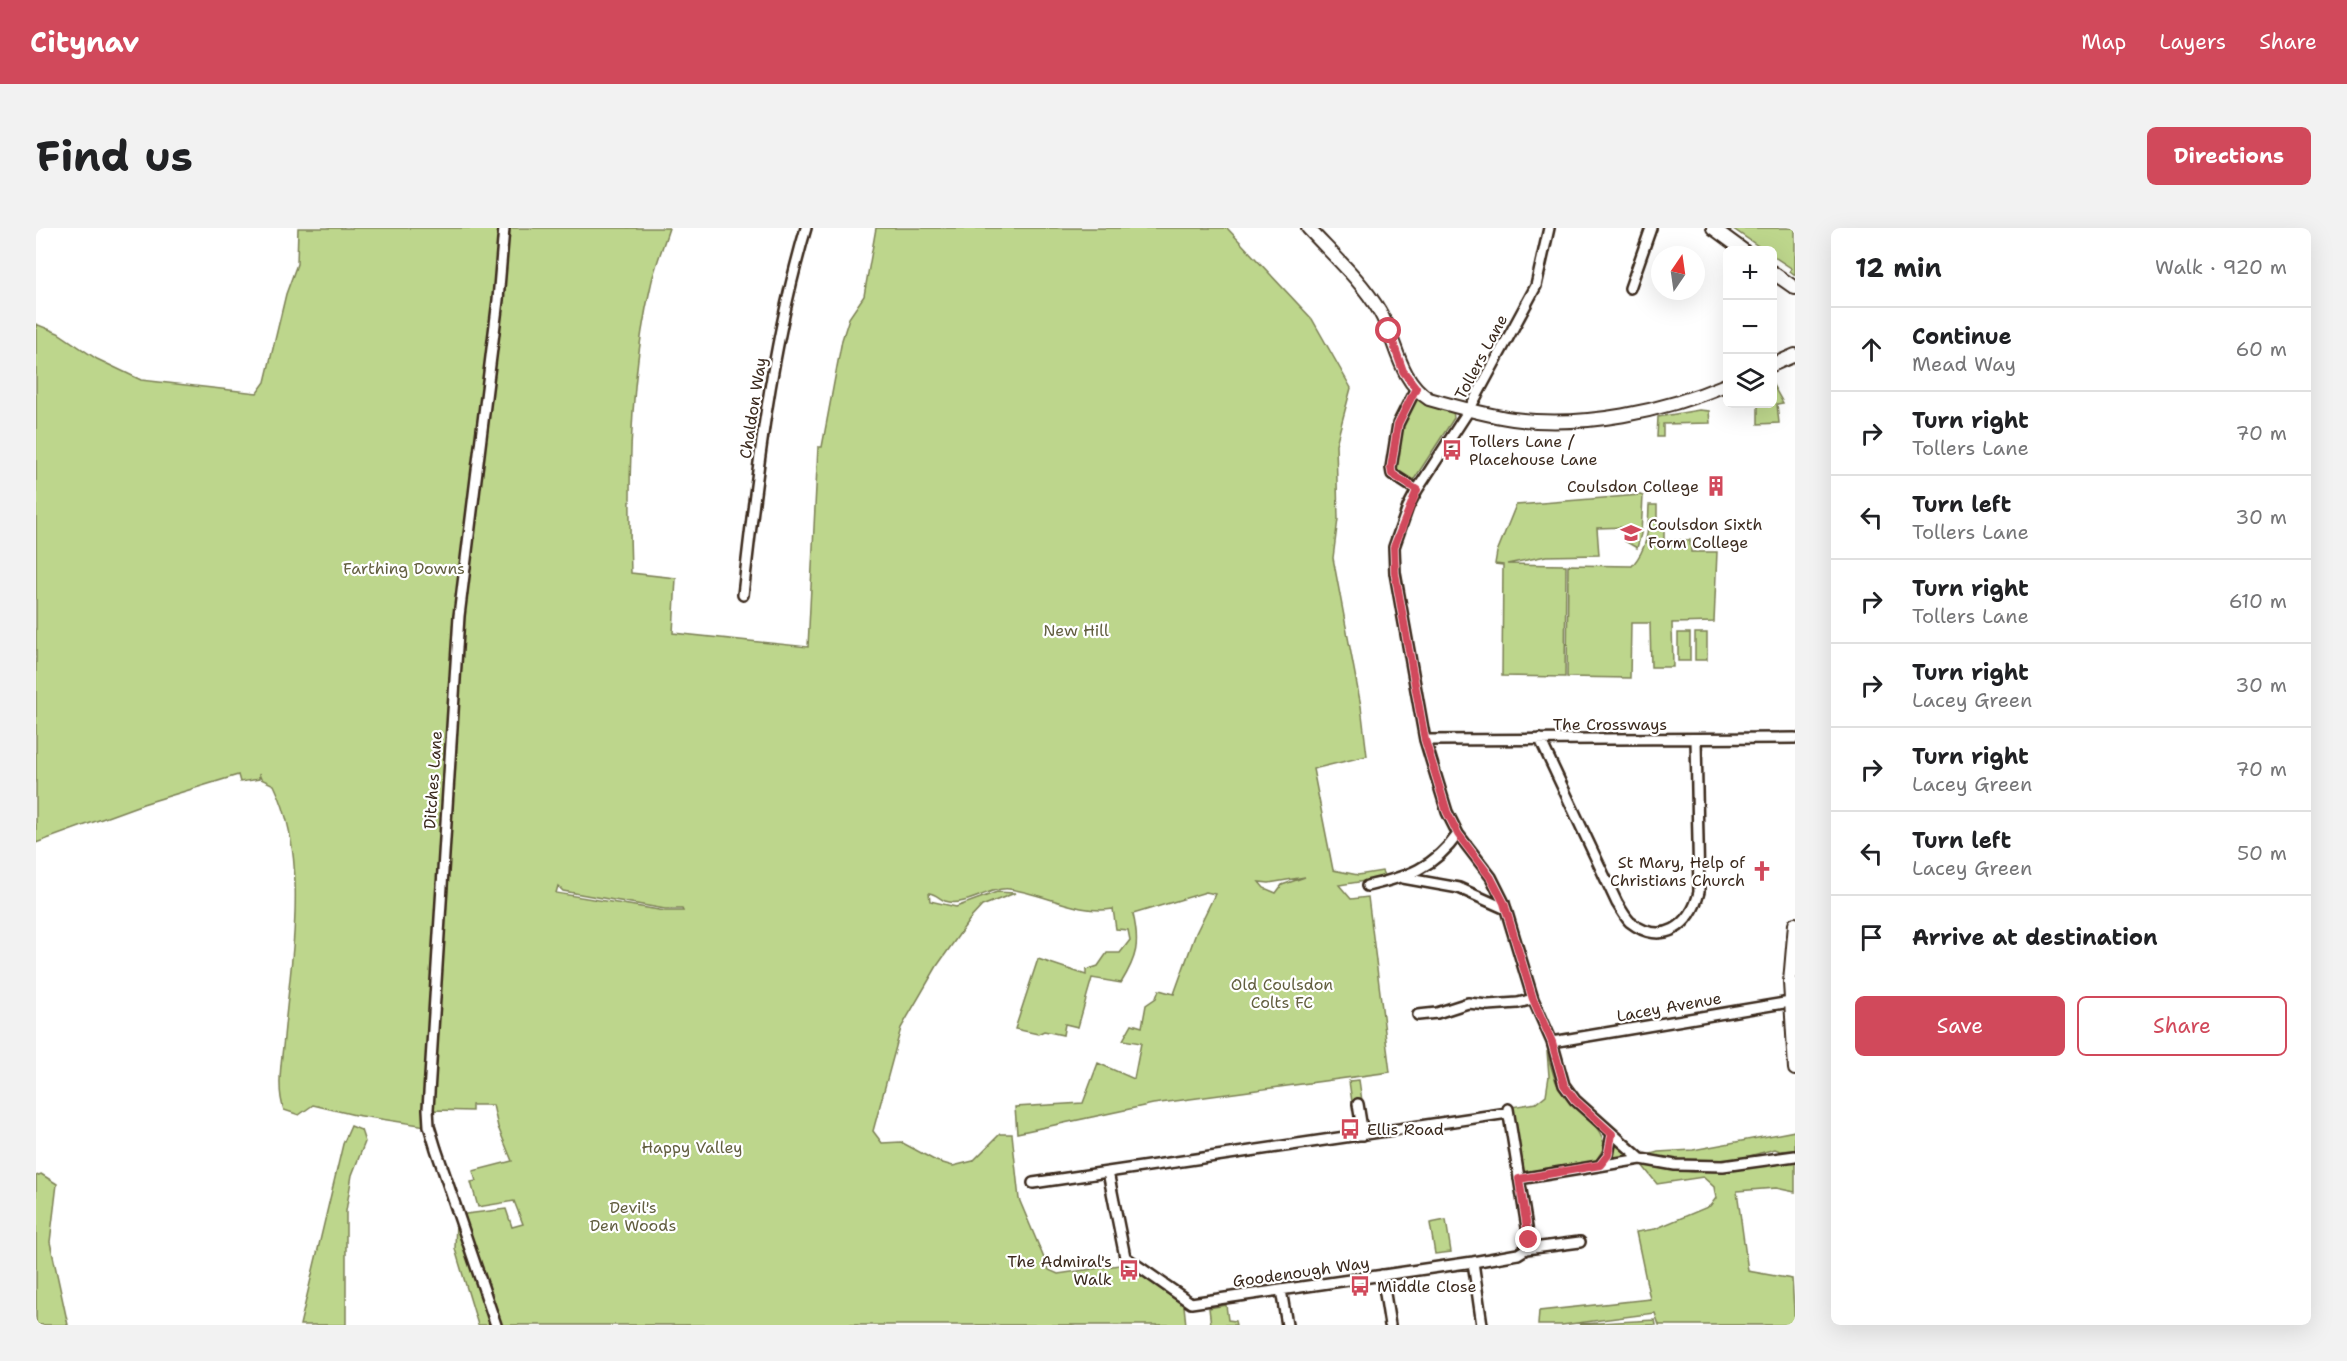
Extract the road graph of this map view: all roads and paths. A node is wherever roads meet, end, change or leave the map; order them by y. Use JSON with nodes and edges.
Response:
{"nodes":[{"id":1,"x":504,"y":228,"type":"edge"},
{"id":2,"x":806,"y":228,"type":"edge"},
{"id":3,"x":1308,"y":228,"type":"edge"},
{"id":4,"x":1548,"y":228,"type":"edge"},
{"id":5,"x":1651,"y":228,"type":"edge"},
{"id":6,"x":1713,"y":228,"type":"edge"},
{"id":7,"x":1738,"y":246,"type":"edge"},
{"id":8,"x":1777,"y":275,"type":"edge"},
{"id":9,"x":1629,"y":288,"type":"dead end"},
{"id":10,"x":1795,"y":288,"type":"edge"},
{"id":11,"x":1795,"y":355,"type":"edge"},
{"id":12,"x":1777,"y":363,"type":"edge"},
{"id":13,"x":1723,"y":386,"type":"edge"},
{"id":14,"x":1416,"y":388,"type":"junction"},
{"id":15,"x":1469,"y":410,"type":"junction"},
{"id":16,"x":1417,"y":490,"type":"junction"},
{"id":17,"x":743,"y":595,"type":"dead end"},
{"id":18,"x":1795,"y":738,"type":"edge"},
{"id":19,"x":1540,"y":739,"type":"junction"},
{"id":20,"x":1425,"y":740,"type":"junction"},
{"id":21,"x":1696,"y":740,"type":"junction"},
{"id":22,"x":1458,"y":834,"type":"junction"},
{"id":23,"x":1403,"y":878,"type":"junction"},
{"id":24,"x":1367,"y":886,"type":"dead end"},
{"id":25,"x":1506,"y":909,"type":"junction"},
{"id":26,"x":1795,"y":924,"type":"edge"},
{"id":27,"x":1793,"y":966,"type":"edge"},
{"id":28,"x":1533,"y":999,"type":"junction"},
{"id":29,"x":1790,"y":1002,"type":"junction"},
{"id":30,"x":1418,"y":1015,"type":"dead end"},
{"id":31,"x":1552,"y":1042,"type":"junction"},
{"id":32,"x":1795,"y":1069,"type":"edge"},
{"id":33,"x":1358,"y":1104,"type":"dead end"},
{"id":34,"x":1612,"y":1134,"type":"junction"},
{"id":35,"x":1363,"y":1135,"type":"junction"},
{"id":36,"x":1795,"y":1156,"type":"edge"},
{"id":37,"x":1641,"y":1159,"type":"junction"},
{"id":38,"x":1600,"y":1165,"type":"junction"},
{"id":39,"x":1108,"y":1172,"type":"junction"},
{"id":40,"x":1519,"y":1179,"type":"junction"},
{"id":41,"x":1033,"y":1183,"type":"dead end"},
{"id":42,"x":1580,"y":1242,"type":"dead end"},
{"id":43,"x":1526,"y":1249,"type":"junction"},
{"id":44,"x":1473,"y":1262,"type":"junction"},
{"id":45,"x":1382,"y":1275,"type":"junction"},
{"id":46,"x":1281,"y":1290,"type":"junction"},
{"id":47,"x":496,"y":1325,"type":"edge"},
{"id":48,"x":1287,"y":1325,"type":"edge"},
{"id":49,"x":1390,"y":1325,"type":"edge"},
{"id":50,"x":1482,"y":1325,"type":"edge"}],
"edges":[{"from":1,"to":47,"type":"street","name":"Ditches Lane"},
{"from":2,"to":17,"type":"street","name":"Chaldon Way"},
{"from":3,"to":14,"type":"street"},
{"from":4,"to":15,"type":"street","name":"Tollers Lane"},
{"from":5,"to":9,"type":"street"},
{"from":6,"to":7,"type":"street"},
{"from":8,"to":10,"type":"street"},
{"from":11,"to":12,"type":"street"},
{"from":13,"to":15,"type":"street"},
{"from":14,"to":15,"type":"street"},
{"from":14,"to":16,"type":"street"},
{"from":15,"to":16,"type":"street","name":"Tollers Lane"},
{"from":16,"to":20,"type":"street","name":"Tollers Lane"},
{"from":18,"to":21,"type":"street","name":"The Crossways"},
{"from":19,"to":20,"type":"street","name":"The Crossways"},
{"from":19,"to":21,"type":"street","name":"The Crossways"},
{"from":19,"to":21,"type":"street"},
{"from":20,"to":22,"type":"street","name":"Tollers Lane"},
{"from":22,"to":23,"type":"street"},
{"from":22,"to":25,"type":"street","name":"Tollers Lane"},
{"from":23,"to":24,"type":"street"},
{"from":23,"to":25,"type":"street"},
{"from":25,"to":28,"type":"street","name":"Tollers Lane"},
{"from":26,"to":27,"type":"street"},
{"from":27,"to":29,"type":"street"},
{"from":28,"to":30,"type":"street"},
{"from":28,"to":31,"type":"street","name":"Tollers Lane"},
{"from":29,"to":31,"type":"street","name":"Lacey Avenue"},
{"from":29,"to":32,"type":"street"},
{"from":31,"to":34,"type":"street","name":"Tollers Lane"},
{"from":33,"to":35,"type":"street"},
{"from":34,"to":37,"type":"street","name":"Tollers Lane"},
{"from":34,"to":38,"type":"street"},
{"from":35,"to":39,"type":"street"},
{"from":35,"to":40,"type":"street"},
{"from":36,"to":37,"type":"street"},
{"from":37,"to":38,"type":"street"},
{"from":38,"to":40,"type":"street"},
{"from":39,"to":41,"type":"street"},
{"from":39,"to":46,"type":"street","name":"Goodenough Way"},
{"from":40,"to":43,"type":"street"},
{"from":42,"to":43,"type":"street","name":"Goodenough Way"},
{"from":43,"to":44,"type":"street","name":"Goodenough Way"},
{"from":44,"to":45,"type":"street","name":"Goodenough Way"},
{"from":44,"to":50,"type":"street"},
{"from":45,"to":46,"type":"street","name":"Goodenough Way"},
{"from":45,"to":49,"type":"street"},
{"from":46,"to":48,"type":"street"}]}
